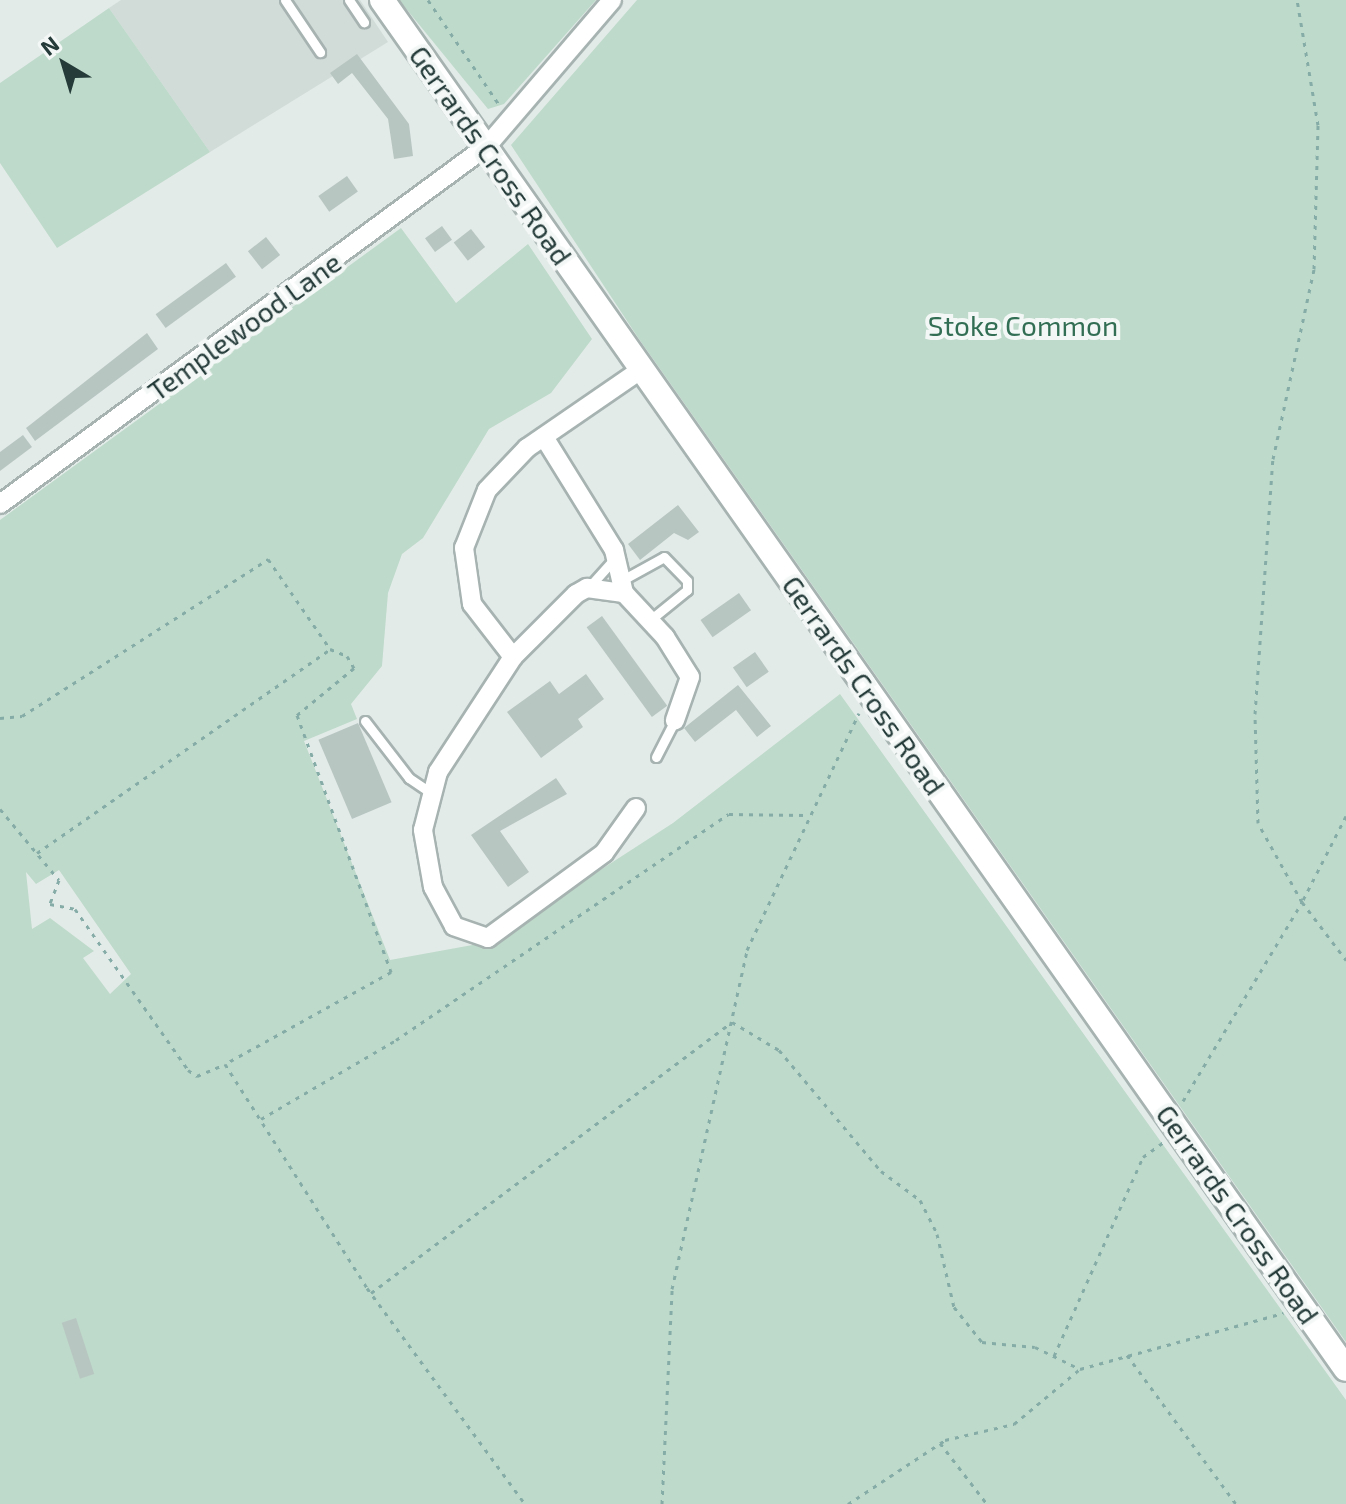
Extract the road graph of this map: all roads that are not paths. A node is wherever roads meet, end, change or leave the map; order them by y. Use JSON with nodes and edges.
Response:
{"nodes":[{"id":1,"x":285,"y":0,"type":"edge"},
{"id":2,"x":349,"y":0,"type":"edge"},
{"id":3,"x":382,"y":0,"type":"edge"},
{"id":4,"x":612,"y":0,"type":"edge"},
{"id":5,"x":364,"y":22,"type":"dead end"},
{"id":6,"x":320,"y":52,"type":"dead end"},
{"id":7,"x":487,"y":146,"type":"junction"},
{"id":8,"x":639,"y":371,"type":"junction"},
{"id":9,"x":544,"y":437,"type":"junction"},
{"id":10,"x":0,"y":504,"type":"edge"},
{"id":11,"x":616,"y":553,"type":"junction"},
{"id":12,"x":625,"y":586,"type":"junction"},
{"id":13,"x":587,"y":588,"type":"junction"},
{"id":14,"x":650,"y":620,"type":"junction"},
{"id":15,"x":513,"y":657,"type":"junction"},
{"id":16,"x":675,"y":720,"type":"joint"},
{"id":17,"x":365,"y":721,"type":"dead end"},
{"id":18,"x":656,"y":757,"type":"dead end"},
{"id":19,"x":430,"y":792,"type":"junction"},
{"id":20,"x":636,"y":808,"type":"dead end"},
{"id":21,"x":1346,"y":1369,"type":"edge"}],
"edges":[{"from":1,"to":6,"type":"lane"},
{"from":2,"to":5,"type":"lane"},
{"from":3,"to":7,"type":"main road","name":"Gerrards Cross Road"},
{"from":4,"to":7,"type":"street","name":"Templewood Lane"},
{"from":7,"to":8,"type":"main road","name":"Gerrards Cross Road"},
{"from":7,"to":10,"type":"street","name":"Templewood Lane"},
{"from":8,"to":9,"type":"street"},
{"from":8,"to":21,"type":"main road","name":"Gerrards Cross Road"},
{"from":9,"to":11,"type":"street"},
{"from":9,"to":15,"type":"street"},
{"from":11,"to":12,"type":"street"},
{"from":11,"to":13,"type":"lane"},
{"from":12,"to":13,"type":"street"},
{"from":12,"to":14,"type":"street"},
{"from":12,"to":14,"type":"lane"},
{"from":13,"to":15,"type":"street"},
{"from":14,"to":16,"type":"street"},
{"from":15,"to":19,"type":"street"},
{"from":16,"to":18,"type":"lane"},
{"from":17,"to":19,"type":"lane"},
{"from":19,"to":20,"type":"street"}]}
